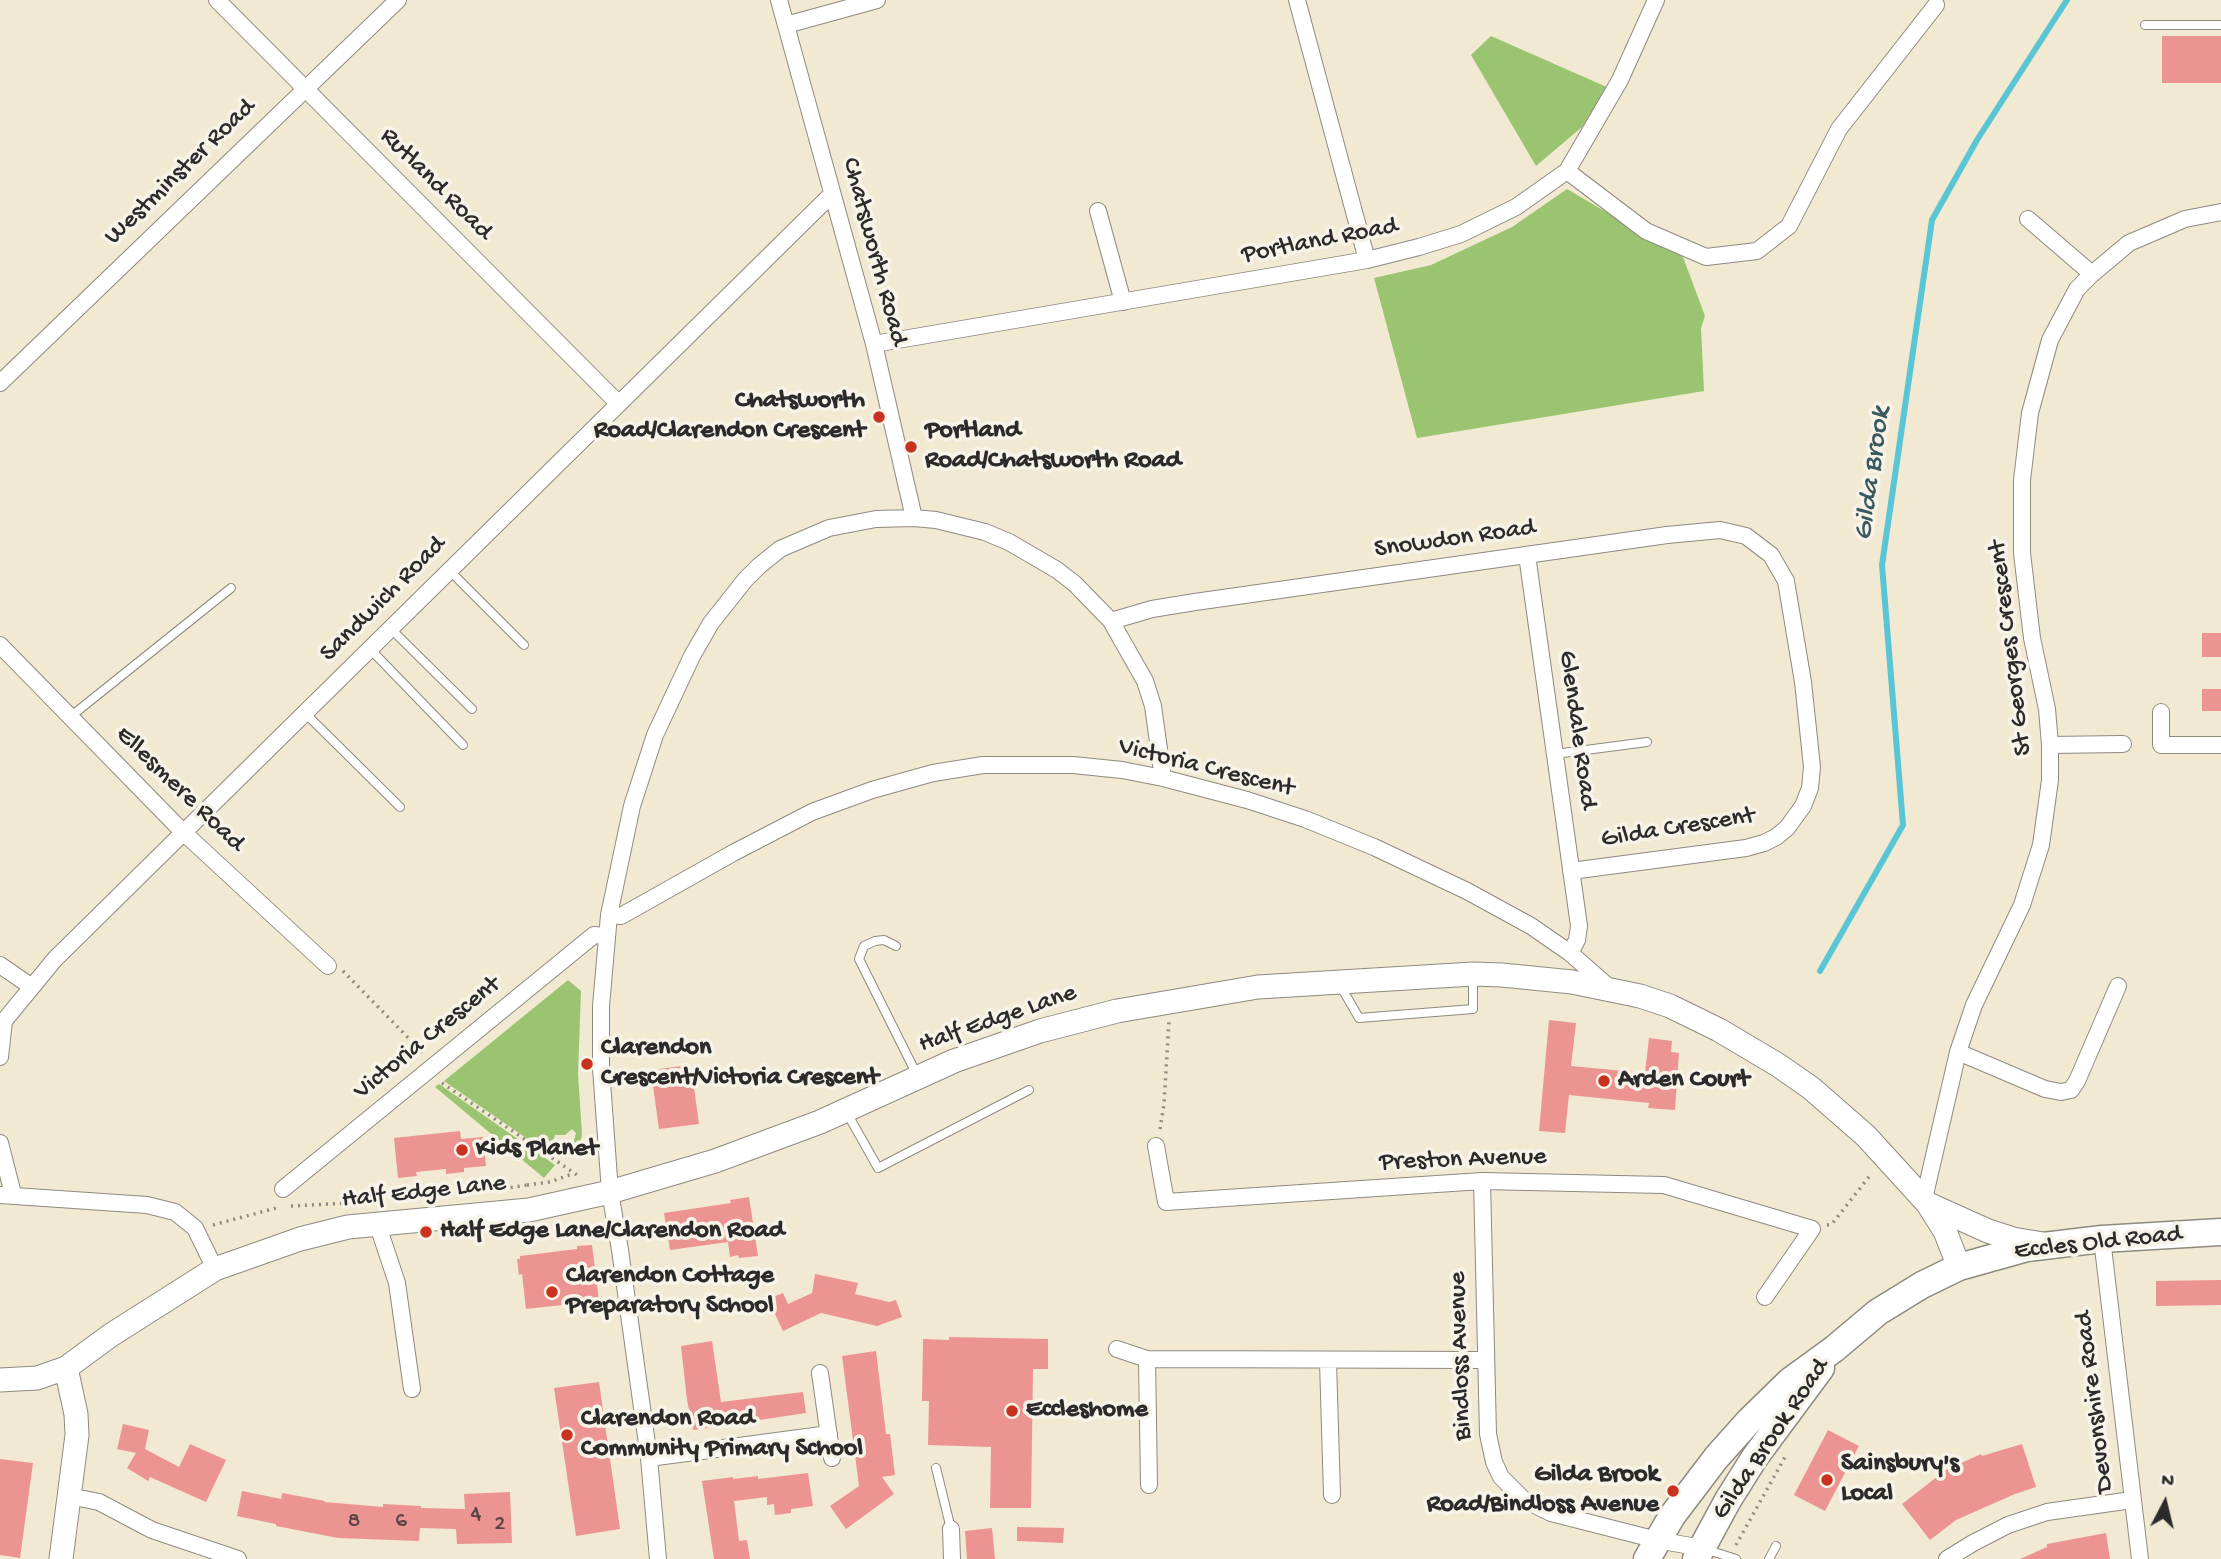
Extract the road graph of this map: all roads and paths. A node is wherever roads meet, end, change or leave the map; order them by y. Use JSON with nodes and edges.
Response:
{"nodes":[{"id":1,"x":218,"y":0,"type":"edge"},
{"id":2,"x":398,"y":0,"type":"edge"},
{"id":3,"x":779,"y":0,"type":"edge"},
{"id":4,"x":877,"y":0,"type":"edge"},
{"id":5,"x":1297,"y":0,"type":"edge"},
{"id":6,"x":1656,"y":0,"type":"edge"},
{"id":7,"x":1936,"y":5,"type":"dead end"},
{"id":8,"x":786,"y":25,"type":"junction"},
{"id":9,"x":2145,"y":25,"type":"dead end"},
{"id":10,"x":2221,"y":25,"type":"edge"},
{"id":11,"x":304,"y":88,"type":"junction"},
{"id":12,"x":1567,"y":171,"type":"junction"},
{"id":13,"x":832,"y":194,"type":"junction"},
{"id":14,"x":1098,"y":211,"type":"dead end"},
{"id":15,"x":2221,"y":212,"type":"edge"},
{"id":16,"x":2028,"y":219,"type":"dead end"},
{"id":17,"x":1367,"y":260,"type":"junction"},
{"id":18,"x":2092,"y":274,"type":"junction"},
{"id":19,"x":1123,"y":302,"type":"junction"},
{"id":20,"x":874,"y":344,"type":"junction"},
{"id":21,"x":0,"y":383,"type":"edge"},
{"id":22,"x":619,"y":404,"type":"junction"},
{"id":23,"x":914,"y":518,"type":"junction"},
{"id":24,"x":1527,"y":555,"type":"junction"},
{"id":25,"x":449,"y":570,"type":"junction"},
{"id":26,"x":1786,"y":581,"type":"joint"},
{"id":27,"x":231,"y":588,"type":"dead end"},
{"id":28,"x":1111,"y":621,"type":"junction"},
{"id":29,"x":390,"y":628,"type":"junction"},
{"id":30,"x":0,"y":645,"type":"edge"},
{"id":31,"x":524,"y":645,"type":"dead end"},
{"id":32,"x":370,"y":649,"type":"junction"},
{"id":33,"x":472,"y":709,"type":"dead end"},
{"id":34,"x":2161,"y":712,"type":"dead end"},
{"id":35,"x":304,"y":713,"type":"junction"},
{"id":36,"x":70,"y":717,"type":"junction"},
{"id":37,"x":1647,"y":742,"type":"dead end"},
{"id":38,"x":2123,"y":744,"type":"dead end"},
{"id":39,"x":463,"y":745,"type":"dead end"},
{"id":40,"x":2050,"y":745,"type":"junction"},
{"id":41,"x":2221,"y":745,"type":"edge"},
{"id":42,"x":1555,"y":754,"type":"junction"},
{"id":43,"x":1163,"y":778,"type":"junction"},
{"id":44,"x":400,"y":807,"type":"dead end"},
{"id":45,"x":183,"y":832,"type":"junction"},
{"id":46,"x":1571,"y":871,"type":"junction"},
{"id":47,"x":609,"y":915,"type":"junction"},
{"id":48,"x":607,"y":936,"type":"junction"},
{"id":49,"x":896,"y":946,"type":"dead end"},
{"id":50,"x":1570,"y":953,"type":"junction"},
{"id":51,"x":0,"y":965,"type":"edge"},
{"id":52,"x":328,"y":966,"type":"joint"},
{"id":53,"x":1473,"y":974,"type":"junction"},
{"id":54,"x":1338,"y":982,"type":"junction"},
{"id":55,"x":2118,"y":986,"type":"dead end"},
{"id":56,"x":32,"y":987,"type":"junction"},
{"id":57,"x":1611,"y":989,"type":"junction"},
{"id":58,"x":1171,"y":1002,"type":"junction"},
{"id":59,"x":1958,"y":1052,"type":"junction"},
{"id":60,"x":0,"y":1057,"type":"edge"},
{"id":61,"x":431,"y":1069,"type":"junction"},
{"id":62,"x":918,"y":1077,"type":"junction"},
{"id":63,"x":1029,"y":1090,"type":"dead end"},
{"id":64,"x":846,"y":1110,"type":"junction"},
{"id":65,"x":0,"y":1143,"type":"edge"},
{"id":66,"x":1156,"y":1146,"type":"joint"},
{"id":67,"x":1885,"y":1157,"type":"junction"},
{"id":68,"x":573,"y":1173,"type":"junction"},
{"id":69,"x":1482,"y":1181,"type":"junction"},
{"id":70,"x":527,"y":1185,"type":"dead end"},
{"id":71,"x":283,"y":1189,"type":"joint"},
{"id":72,"x":610,"y":1192,"type":"junction"},
{"id":73,"x":6,"y":1196,"type":"edge"},
{"id":74,"x":1926,"y":1201,"type":"junction"},
{"id":75,"x":377,"y":1223,"type":"junction"},
{"id":76,"x":1812,"y":1229,"type":"junction"},
{"id":77,"x":2221,"y":1232,"type":"edge"},
{"id":78,"x":199,"y":1235,"type":"junction"},
{"id":79,"x":2102,"y":1239,"type":"junction"},
{"id":80,"x":2049,"y":1245,"type":"junction"},
{"id":81,"x":1959,"y":1267,"type":"junction"},
{"id":82,"x":215,"y":1269,"type":"junction"},
{"id":83,"x":1765,"y":1297,"type":"dead end"},
{"id":84,"x":1117,"y":1349,"type":"dead end"},
{"id":85,"x":1834,"y":1349,"type":"junction"},
{"id":86,"x":1147,"y":1359,"type":"junction"},
{"id":87,"x":1328,"y":1360,"type":"junction"},
{"id":88,"x":1485,"y":1360,"type":"junction"},
{"id":89,"x":66,"y":1368,"type":"junction"},
{"id":90,"x":820,"y":1373,"type":"dead end"},
{"id":91,"x":0,"y":1380,"type":"edge"},
{"id":92,"x":412,"y":1389,"type":"dead end"},
{"id":93,"x":828,"y":1434,"type":"junction"},
{"id":94,"x":1790,"y":1450,"type":"dead end"},
{"id":95,"x":649,"y":1458,"type":"junction"},
{"id":96,"x":832,"y":1458,"type":"dead end"},
{"id":97,"x":936,"y":1468,"type":"dead end"},
{"id":98,"x":1149,"y":1485,"type":"dead end"},
{"id":99,"x":1332,"y":1495,"type":"dead end"},
{"id":100,"x":69,"y":1496,"type":"junction"},
{"id":101,"x":2132,"y":1500,"type":"junction"},
{"id":102,"x":951,"y":1529,"type":"joint"},
{"id":103,"x":1776,"y":1546,"type":"dead end"},
{"id":104,"x":1652,"y":1549,"type":"edge"},
{"id":105,"x":1699,"y":1553,"type":"edge"},
{"id":106,"x":952,"y":1555,"type":"edge"},
{"id":107,"x":1733,"y":1557,"type":"edge"},
{"id":108,"x":61,"y":1559,"type":"edge"},
{"id":109,"x":238,"y":1559,"type":"edge"},
{"id":110,"x":658,"y":1559,"type":"edge"},
{"id":111,"x":1769,"y":1559,"type":"edge"},
{"id":112,"x":1947,"y":1559,"type":"edge"},
{"id":113,"x":2140,"y":1559,"type":"edge"}],
"edges":[{"from":1,"to":11,"type":"street","name":"Rutland Road"},
{"from":2,"to":11,"type":"street","name":"Westminster Road"},
{"from":3,"to":8,"type":"street","name":"Chatsworth Road"},
{"from":4,"to":8,"type":"street"},
{"from":5,"to":17,"type":"street"},
{"from":6,"to":12,"type":"street","name":"Portland Road"},
{"from":7,"to":12,"type":"street"},
{"from":8,"to":13,"type":"street","name":"Chatsworth Road"},
{"from":9,"to":10,"type":"lane"},
{"from":11,"to":21,"type":"street","name":"Westminster Road"},
{"from":11,"to":22,"type":"street","name":"Rutland Road"},
{"from":12,"to":17,"type":"street","name":"Portland Road"},
{"from":13,"to":20,"type":"street","name":"Chatsworth Road"},
{"from":13,"to":22,"type":"street","name":"Sandwich Road"},
{"from":14,"to":19,"type":"street"},
{"from":15,"to":18,"type":"street","name":"St Georges Crescent"},
{"from":16,"to":18,"type":"street"},
{"from":17,"to":19,"type":"street","name":"Portland Road"},
{"from":18,"to":40,"type":"street","name":"St Georges Crescent"},
{"from":19,"to":20,"type":"street","name":"Portland Road"},
{"from":20,"to":23,"type":"street","name":"Chatsworth Road"},
{"from":22,"to":25,"type":"street","name":"Sandwich Road"},
{"from":23,"to":28,"type":"street"},
{"from":23,"to":47,"type":"street"},
{"from":24,"to":26,"type":"street","name":"Snowdon Road"},
{"from":24,"to":28,"type":"street","name":"Snowdon Road"},
{"from":24,"to":42,"type":"street","name":"Glendale Road"},
{"from":25,"to":29,"type":"street","name":"Sandwich Road"},
{"from":25,"to":31,"type":"lane"},
{"from":26,"to":46,"type":"street","name":"Gilda Crescent"},
{"from":27,"to":36,"type":"lane"},
{"from":28,"to":43,"type":"street"},
{"from":29,"to":32,"type":"street","name":"Sandwich Road"},
{"from":29,"to":33,"type":"lane"},
{"from":30,"to":36,"type":"street","name":"Ellesmere Road"},
{"from":32,"to":35,"type":"street","name":"Sandwich Road"},
{"from":32,"to":39,"type":"lane"},
{"from":34,"to":41,"type":"street"},
{"from":35,"to":44,"type":"lane"},
{"from":35,"to":45,"type":"street","name":"Sandwich Road"},
{"from":36,"to":45,"type":"street","name":"Ellesmere Road"},
{"from":37,"to":42,"type":"lane"},
{"from":38,"to":40,"type":"street"},
{"from":40,"to":59,"type":"street","name":"St Georges Crescent"},
{"from":42,"to":46,"type":"street","name":"Glendale Road"},
{"from":43,"to":47,"type":"street","name":"Victoria Crescent"},
{"from":43,"to":50,"type":"street","name":"Victoria Crescent"},
{"from":45,"to":52,"type":"street","name":"Ellesmere Road"},
{"from":45,"to":56,"type":"street","name":"Sandwich Road"},
{"from":46,"to":50,"type":"street","name":"Glendale Road"},
{"from":47,"to":48,"type":"street"},
{"from":48,"to":61,"type":"street","name":"Victoria Crescent"},
{"from":48,"to":72,"type":"street"},
{"from":49,"to":62,"type":"lane"},
{"from":50,"to":57,"type":"street","name":"Victoria Crescent"},
{"from":51,"to":56,"type":"street"},
{"from":52,"to":61,"type":"path"},
{"from":53,"to":54,"type":"main road","name":"Half Edge Lane"},
{"from":53,"to":54,"type":"lane"},
{"from":53,"to":57,"type":"main road","name":"Half Edge Lane"},
{"from":54,"to":58,"type":"main road","name":"Half Edge Lane"},
{"from":55,"to":59,"type":"street"},
{"from":56,"to":60,"type":"street","name":"Sandwich Road"},
{"from":57,"to":67,"type":"main road","name":"Half Edge Lane"},
{"from":58,"to":62,"type":"main road","name":"Half Edge Lane"},
{"from":58,"to":66,"type":"path"},
{"from":59,"to":74,"type":"street","name":"St Georges Crescent"},
{"from":61,"to":68,"type":"path"},
{"from":61,"to":71,"type":"street","name":"Victoria Crescent"},
{"from":62,"to":64,"type":"main road","name":"Half Edge Lane"},
{"from":63,"to":64,"type":"lane"},
{"from":64,"to":72,"type":"main road","name":"Half Edge Lane"},
{"from":65,"to":73,"type":"street"},
{"from":66,"to":69,"type":"street","name":"Preston Avenue"},
{"from":67,"to":74,"type":"main road","name":"Half Edge Lane"},
{"from":67,"to":76,"type":"path"},
{"from":68,"to":70,"type":"path"},
{"from":68,"to":72,"type":"path"},
{"from":69,"to":76,"type":"street","name":"Preston Avenue"},
{"from":69,"to":88,"type":"street","name":"Bindloss Avenue"},
{"from":71,"to":78,"type":"path"},
{"from":72,"to":75,"type":"main road","name":"Half Edge Lane"},
{"from":72,"to":95,"type":"street"},
{"from":73,"to":78,"type":"street"},
{"from":74,"to":80,"type":"main road"},
{"from":74,"to":81,"type":"main road","name":"Half Edge Lane"},
{"from":75,"to":82,"type":"main road","name":"Half Edge Lane"},
{"from":75,"to":92,"type":"street"},
{"from":76,"to":83,"type":"street"},
{"from":77,"to":79,"type":"main road","name":"Eccles Old Road"},
{"from":78,"to":82,"type":"street"},
{"from":79,"to":80,"type":"main road","name":"Eccles Old Road"},
{"from":79,"to":101,"type":"street","name":"Devonshire Road"},
{"from":80,"to":81,"type":"main road","name":"Eccles Old Road"},
{"from":81,"to":85,"type":"main road","name":"Eccles Old Road"},
{"from":82,"to":89,"type":"main road","name":"Half Edge Lane"},
{"from":84,"to":86,"type":"street"},
{"from":85,"to":104,"type":"main road","name":"Gilda Brook Road"},
{"from":85,"to":105,"type":"main road","name":"Gilda Brook Road"},
{"from":86,"to":87,"type":"street"},
{"from":86,"to":98,"type":"street"},
{"from":87,"to":88,"type":"street"},
{"from":87,"to":99,"type":"street"},
{"from":88,"to":104,"type":"street","name":"Bindloss Avenue"},
{"from":89,"to":91,"type":"main road","name":"Half Edge Lane"},
{"from":89,"to":100,"type":"main road"},
{"from":90,"to":93,"type":"street"},
{"from":93,"to":95,"type":"street"},
{"from":93,"to":96,"type":"street"},
{"from":94,"to":107,"type":"path"},
{"from":95,"to":110,"type":"street"},
{"from":97,"to":102,"type":"lane"},
{"from":100,"to":108,"type":"main road"},
{"from":100,"to":109,"type":"street"},
{"from":101,"to":112,"type":"street"},
{"from":101,"to":113,"type":"street","name":"Devonshire Road"},
{"from":102,"to":106,"type":"street"},
{"from":103,"to":111,"type":"lane"},
{"from":104,"to":105,"type":"street","name":"Bindloss Avenue"},
{"from":105,"to":107,"type":"lane"}]}
